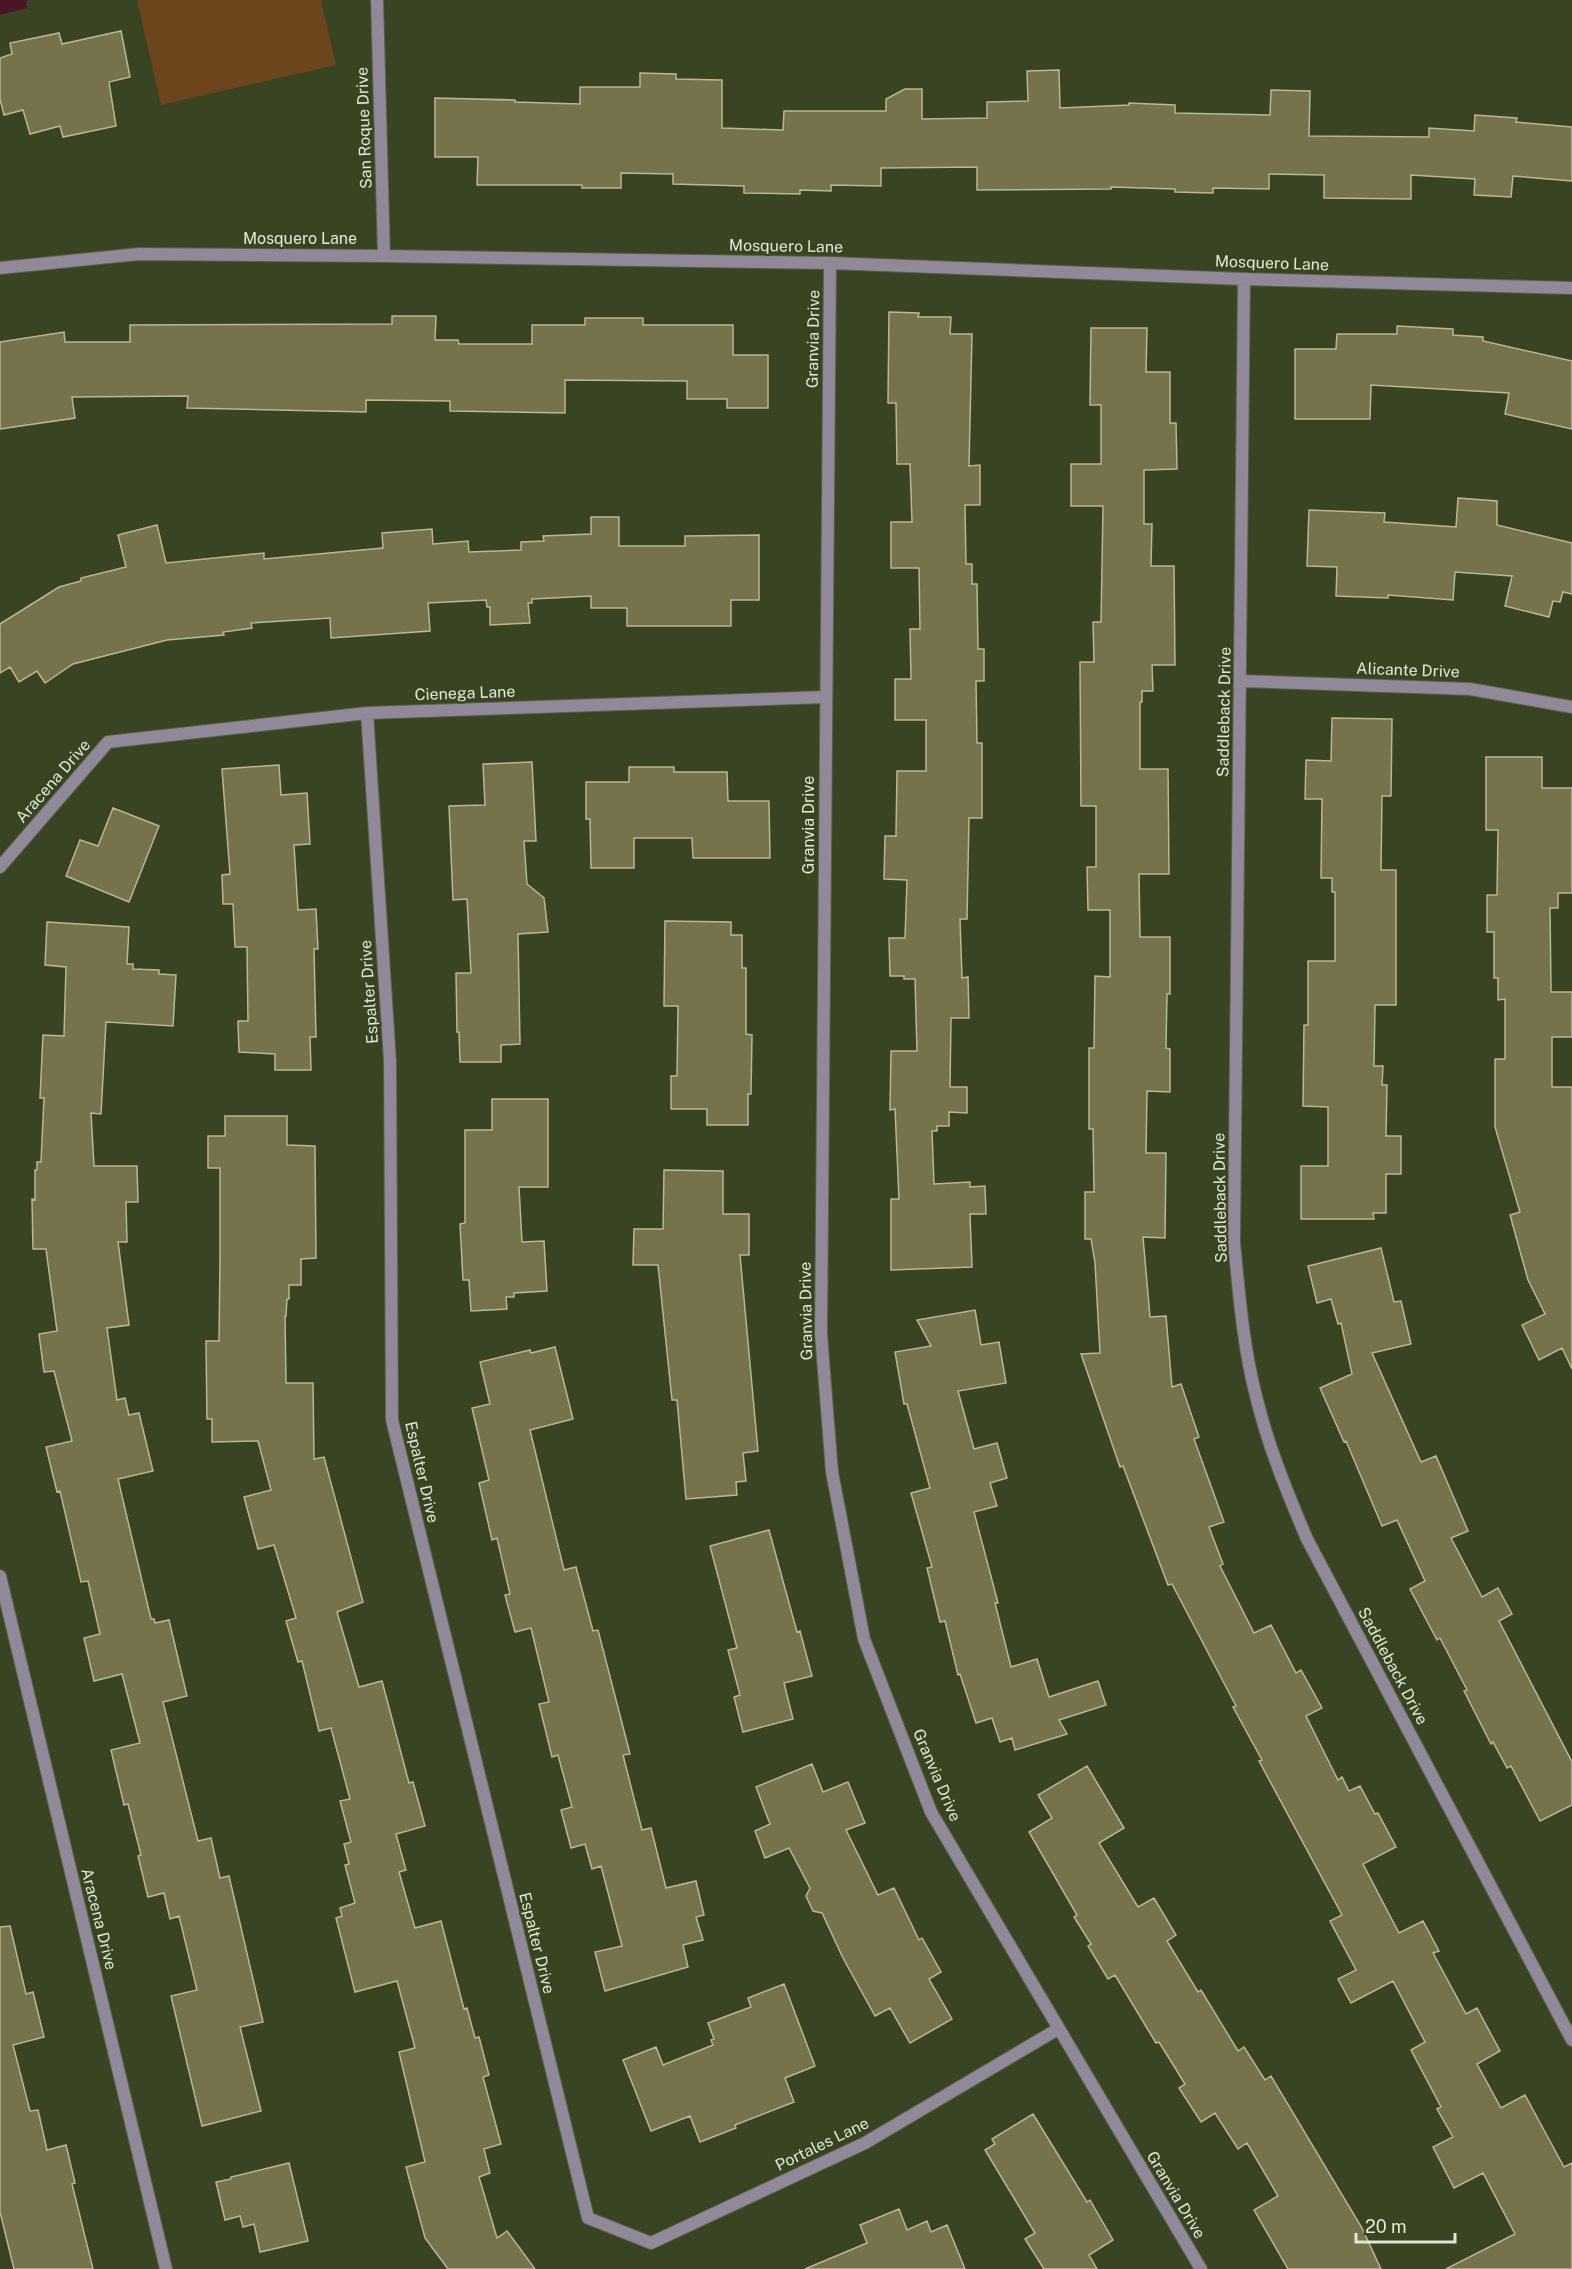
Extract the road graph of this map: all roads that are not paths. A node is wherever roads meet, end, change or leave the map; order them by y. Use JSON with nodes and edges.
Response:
{"nodes":[{"id":1,"x":377,"y":0,"type":"edge"},
{"id":2,"x":384,"y":256,"type":"junction"},
{"id":3,"x":830,"y":263,"type":"junction"},
{"id":4,"x":0,"y":268,"type":"edge"},
{"id":5,"x":1244,"y":279,"type":"junction"},
{"id":6,"x":1572,"y":288,"type":"edge"},
{"id":7,"x":1240,"y":681,"type":"junction"},
{"id":8,"x":825,"y":697,"type":"junction"},
{"id":9,"x":1572,"y":707,"type":"edge"},
{"id":10,"x":367,"y":713,"type":"junction"},
{"id":11,"x":108,"y":742,"type":"joint"},
{"id":12,"x":0,"y":867,"type":"edge"},
{"id":13,"x":0,"y":1576,"type":"edge"},
{"id":14,"x":1058,"y":2029,"type":"junction"},
{"id":15,"x":1572,"y":2040,"type":"edge"},
{"id":16,"x":588,"y":2218,"type":"joint"},
{"id":17,"x":166,"y":2269,"type":"edge"},
{"id":18,"x":1201,"y":2269,"type":"edge"}],
"edges":[{"from":1,"to":2,"type":"street","name":"San Roque Drive"},
{"from":2,"to":3,"type":"street","name":"Mosquero Lane"},
{"from":2,"to":4,"type":"street","name":"Mosquero Lane"},
{"from":3,"to":5,"type":"street","name":"Mosquero Lane"},
{"from":3,"to":8,"type":"street","name":"Granvia Drive"},
{"from":5,"to":6,"type":"street","name":"Mosquero Lane"},
{"from":5,"to":7,"type":"street","name":"Saddleback Drive"},
{"from":7,"to":9,"type":"street","name":"Alicante Drive"},
{"from":7,"to":15,"type":"street","name":"Saddleback Drive"},
{"from":8,"to":10,"type":"street","name":"Cienega Lane"},
{"from":8,"to":14,"type":"street","name":"Granvia Drive"},
{"from":10,"to":11,"type":"street","name":"Cienega Lane"},
{"from":10,"to":16,"type":"street","name":"Espalter Drive"},
{"from":11,"to":12,"type":"street","name":"Aracena Drive"},
{"from":13,"to":17,"type":"street","name":"Aracena Drive"},
{"from":14,"to":16,"type":"street","name":"Portales Lane"},
{"from":14,"to":18,"type":"street","name":"Granvia Drive"}]}
